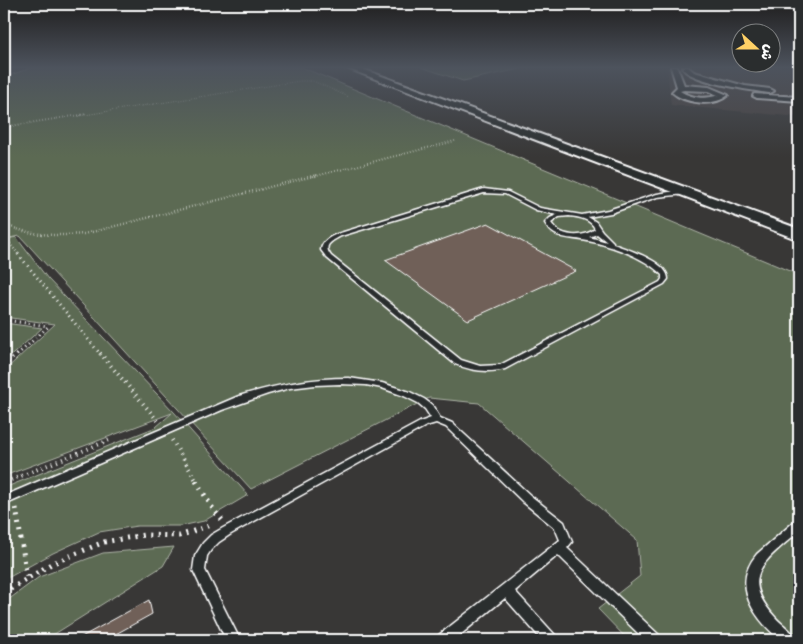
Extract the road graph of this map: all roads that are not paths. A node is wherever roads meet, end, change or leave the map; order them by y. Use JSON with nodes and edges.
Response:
{"nodes":[{"id":1,"x":425,"y":97,"type":"edge"},
{"id":2,"x":454,"y":97,"type":"edge"},
{"id":3,"x":692,"y":97,"type":"edge"},
{"id":4,"x":712,"y":97,"type":"edge"},
{"id":5,"x":731,"y":97,"type":"edge"},
{"id":6,"x":747,"y":97,"type":"edge"},
{"id":7,"x":736,"y":98,"type":"dead end"},
{"id":8,"x":747,"y":99,"type":"dead end"},
{"id":9,"x":799,"y":101,"type":"edge"},
{"id":10,"x":657,"y":189,"type":"junction"},
{"id":11,"x":752,"y":204,"type":"dead end"},
{"id":12,"x":538,"y":209,"type":"junction"},
{"id":13,"x":567,"y":215,"type":"junction"},
{"id":14,"x":602,"y":215,"type":"junction"},
{"id":15,"x":580,"y":216,"type":"junction"},
{"id":16,"x":548,"y":223,"type":"junction"},
{"id":17,"x":597,"y":228,"type":"junction"},
{"id":18,"x":799,"y":235,"type":"edge"},
{"id":19,"x":578,"y":237,"type":"junction"},
{"id":20,"x":614,"y":246,"type":"junction"},
{"id":21,"x":436,"y":420,"type":"junction"},
{"id":22,"x":4,"y":501,"type":"edge"},
{"id":23,"x":799,"y":524,"type":"edge"},
{"id":24,"x":560,"y":549,"type":"junction"},
{"id":25,"x":506,"y":590,"type":"junction"},
{"id":26,"x":234,"y":640,"type":"edge"},
{"id":27,"x":444,"y":640,"type":"edge"},
{"id":28,"x":550,"y":640,"type":"edge"},
{"id":29,"x":654,"y":640,"type":"edge"},
{"id":30,"x":790,"y":640,"type":"edge"}],
"edges":[{"from":1,"to":10,"type":"street"},
{"from":2,"to":11,"type":"street"},
{"from":3,"to":4,"type":"street"},
{"from":5,"to":7,"type":"street"},
{"from":6,"to":9,"type":"street"},
{"from":8,"to":9,"type":"street"},
{"from":10,"to":14,"type":"lane"},
{"from":10,"to":18,"type":"street"},
{"from":12,"to":13,"type":"lane"},
{"from":12,"to":16,"type":"lane"},
{"from":12,"to":20,"type":"lane"},
{"from":13,"to":15,"type":"lane"},
{"from":13,"to":16,"type":"lane"},
{"from":14,"to":15,"type":"lane"},
{"from":14,"to":17,"type":"lane"},
{"from":15,"to":17,"type":"lane"},
{"from":16,"to":19,"type":"lane"},
{"from":17,"to":19,"type":"lane"},
{"from":17,"to":20,"type":"lane"},
{"from":19,"to":20,"type":"lane"},
{"from":21,"to":22,"type":"lane"},
{"from":21,"to":24,"type":"lane"},
{"from":21,"to":26,"type":"lane"},
{"from":23,"to":30,"type":"lane"},
{"from":24,"to":25,"type":"lane"},
{"from":24,"to":29,"type":"lane"},
{"from":25,"to":27,"type":"lane"},
{"from":25,"to":28,"type":"lane"}]}
